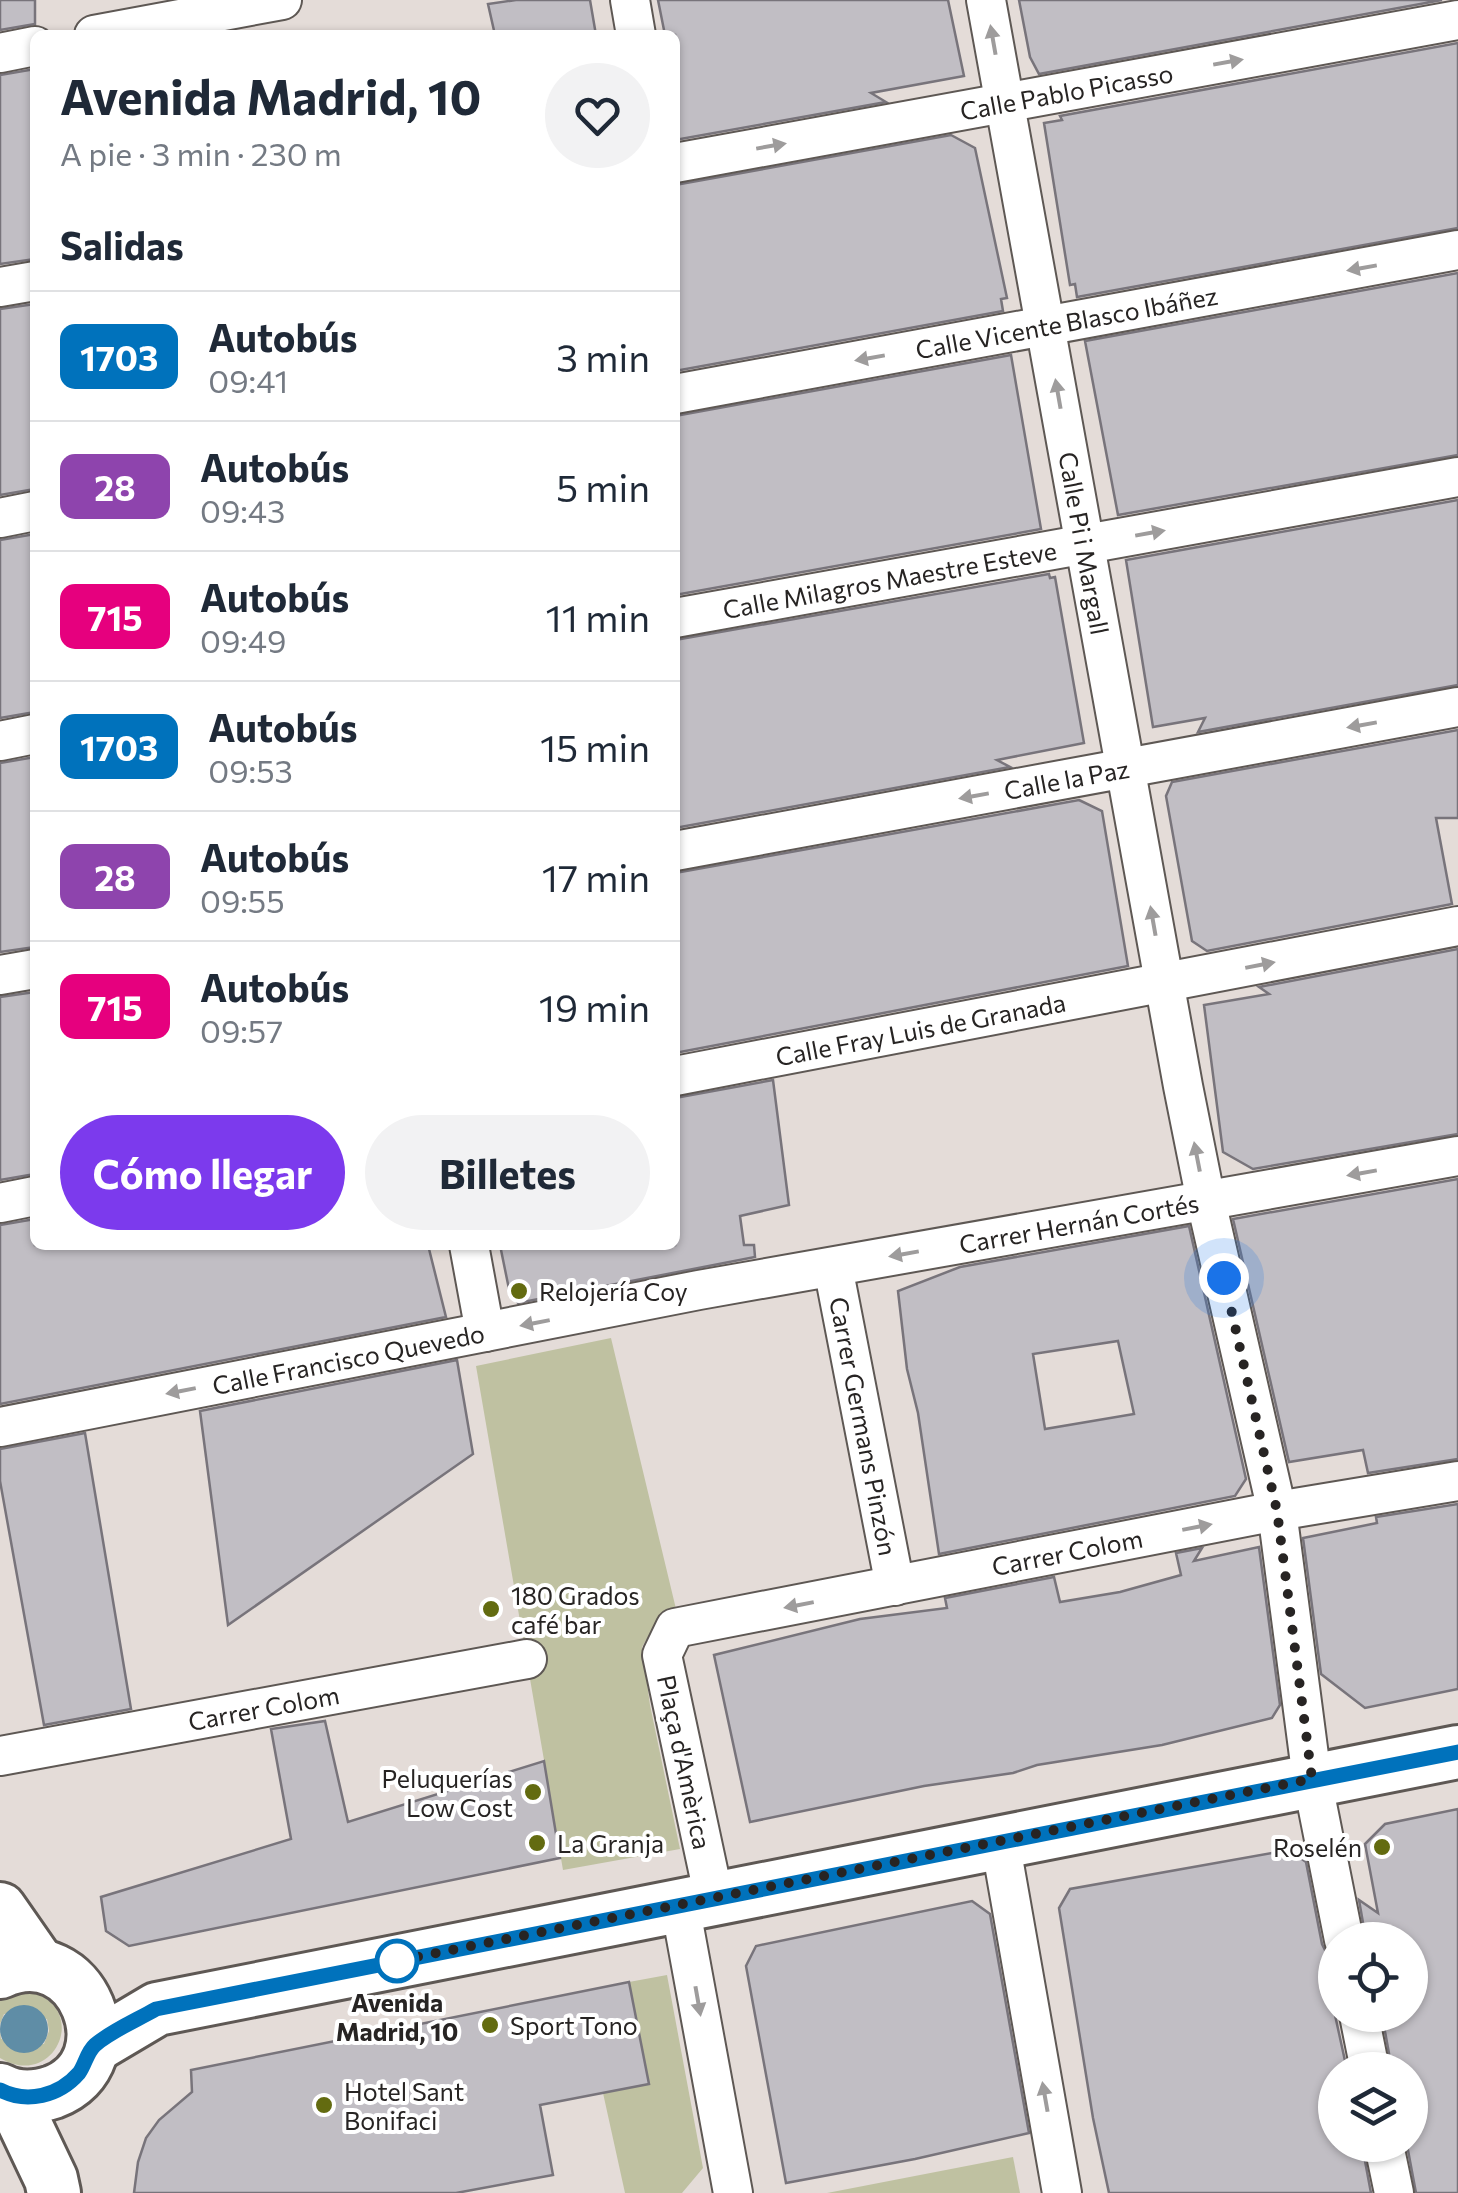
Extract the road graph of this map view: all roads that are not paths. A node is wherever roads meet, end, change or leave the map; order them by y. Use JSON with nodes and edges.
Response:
{"nodes":[{"id":1,"x":282,"y":0,"type":"edge"},
{"id":2,"x":630,"y":0,"type":"edge"},
{"id":3,"x":986,"y":0,"type":"edge"},
{"id":4,"x":244,"y":14,"type":"edge"},
{"id":5,"x":1458,"y":20,"type":"edge"},
{"id":6,"x":130,"y":30,"type":"edge"},
{"id":7,"x":635,"y":30,"type":"edge"},
{"id":8,"x":30,"y":47,"type":"edge"},
{"id":9,"x":0,"y":52,"type":"edge"},
{"id":10,"x":1005,"y":103,"type":"junction"},
{"id":11,"x":680,"y":162,"type":"edge"},
{"id":12,"x":1458,"y":250,"type":"edge"},
{"id":13,"x":30,"y":282,"type":"edge"},
{"id":14,"x":0,"y":287,"type":"edge"},
{"id":15,"x":1046,"y":326,"type":"junction"},
{"id":16,"x":680,"y":393,"type":"edge"},
{"id":17,"x":1458,"y":477,"type":"edge"},
{"id":18,"x":30,"y":513,"type":"edge"},
{"id":19,"x":0,"y":518,"type":"edge"},
{"id":20,"x":1085,"y":544,"type":"junction"},
{"id":21,"x":680,"y":617,"type":"edge"},
{"id":22,"x":1458,"y":707,"type":"edge"},
{"id":23,"x":30,"y":735,"type":"edge"},
{"id":24,"x":0,"y":740,"type":"edge"},
{"id":25,"x":1126,"y":768,"type":"junction"},
{"id":26,"x":680,"y":850,"type":"edge"},
{"id":27,"x":1458,"y":926,"type":"edge"},
{"id":28,"x":30,"y":969,"type":"edge"},
{"id":29,"x":0,"y":975,"type":"edge"},
{"id":30,"x":1165,"y":983,"type":"junction"},
{"id":31,"x":680,"y":1075,"type":"edge"},
{"id":32,"x":1458,"y":1156,"type":"edge"},
{"id":33,"x":30,"y":1197,"type":"edge"},
{"id":34,"x":1206,"y":1201,"type":"junction"},
{"id":35,"x":0,"y":1203,"type":"edge"},
{"id":36,"x":470,"y":1250,"type":"edge"},
{"id":37,"x":833,"y":1267,"type":"junction"},
{"id":38,"x":699,"y":1290,"type":"joint"},
{"id":39,"x":485,"y":1332,"type":"junction"},
{"id":40,"x":0,"y":1427,"type":"edge"},
{"id":41,"x":1458,"y":1481,"type":"edge"},
{"id":42,"x":1277,"y":1511,"type":"junction"},
{"id":43,"x":895,"y":1586,"type":"junction"},
{"id":44,"x":675,"y":1628,"type":"joint"},
{"id":45,"x":527,"y":1659,"type":"dead end"},
{"id":46,"x":1458,"y":1752,"type":"edge"},
{"id":47,"x":0,"y":1756,"type":"edge"},
{"id":48,"x":1312,"y":1779,"type":"junction"},
{"id":49,"x":1000,"y":1842,"type":"junction"},
{"id":50,"x":697,"y":1901,"type":"junction"},
{"id":51,"x":0,"y":1908,"type":"edge"},
{"id":52,"x":1340,"y":1922,"type":"edge"},
{"id":53,"x":19,"y":1968,"type":"edge"},
{"id":54,"x":82,"y":1994,"type":"junction"},
{"id":55,"x":156,"y":2009,"type":"junction"},
{"id":56,"x":92,"y":2047,"type":"junction"},
{"id":57,"x":62,"y":2088,"type":"junction"},
{"id":58,"x":5,"y":2093,"type":"edge"},
{"id":59,"x":1388,"y":2162,"type":"edge"},
{"id":60,"x":53,"y":2186,"type":"edge"},
{"id":61,"x":733,"y":2193,"type":"edge"},
{"id":62,"x":1062,"y":2193,"type":"edge"},
{"id":63,"x":1394,"y":2193,"type":"edge"}],
"edges":[{"from":1,"to":4,"type":"street"},
{"from":2,"to":7,"type":"street"},
{"from":10,"to":3,"type":"street","name":"Calle Pi i Margall","one_way":true},
{"from":4,"to":6,"type":"street"},
{"from":10,"to":5,"type":"street","name":"Calle Pablo Picasso","one_way":true},
{"from":8,"to":9,"type":"street"},
{"from":11,"to":10,"type":"street","name":"Calle Pablo Picasso","one_way":true},
{"from":10,"to":15,"type":"street","name":"Calle Pi i Margall"},
{"from":12,"to":15,"type":"street","name":"Calle Vicente Blasco Ibáñez","one_way":true},
{"from":13,"to":14,"type":"street"},
{"from":15,"to":16,"type":"street","name":"Calle Vicente Blasco Ibáñez","one_way":true},
{"from":20,"to":15,"type":"street","name":"Calle Pi i Margall","one_way":true},
{"from":20,"to":17,"type":"street","name":"Calle Milagros Maestre Esteve","one_way":true},
{"from":18,"to":19,"type":"street"},
{"from":20,"to":21,"type":"street","name":"Calle Milagros Maestre Esteve"},
{"from":20,"to":25,"type":"street","name":"Calle Pi i Margall"},
{"from":22,"to":25,"type":"street","name":"Calle la Paz","one_way":true},
{"from":23,"to":24,"type":"street"},
{"from":25,"to":26,"type":"street","name":"Calle la Paz","one_way":true},
{"from":30,"to":25,"type":"street","name":"Calle Pi i Margall","one_way":true},
{"from":30,"to":27,"type":"street","name":"Calle Fray Luis de Granada","one_way":true},
{"from":28,"to":29,"type":"street"},
{"from":30,"to":31,"type":"street","name":"Calle Fray Luis de Granada"},
{"from":34,"to":30,"type":"street","name":"Calle Pi i Margall","one_way":true},
{"from":32,"to":34,"type":"street","name":"Carrer Hernán Cortés","one_way":true},
{"from":33,"to":35,"type":"street"},
{"from":34,"to":37,"type":"street","name":"Carrer Hernán Cortés","one_way":true},
{"from":34,"to":42,"type":"street","name":"Calle Pi i Margall"},
{"from":36,"to":39,"type":"street"},
{"from":37,"to":38,"type":"street","name":"Carrer Hernán Cortés"},
{"from":37,"to":43,"type":"street","name":"Carrer Germans Pinzón"},
{"from":38,"to":39,"type":"street","name":"Calle Francisco Quevedo","one_way":true},
{"from":39,"to":40,"type":"street","name":"Calle Francisco Quevedo","one_way":true},
{"from":41,"to":42,"type":"street","name":"Carrer Colom"},
{"from":43,"to":42,"type":"street","name":"Carrer Colom","one_way":true},
{"from":42,"to":48,"type":"street","name":"Calle Pi i Margall"},
{"from":43,"to":44,"type":"street","name":"Carrer Colom","one_way":true},
{"from":44,"to":50,"type":"street","name":"Plaça d'Amèrica"},
{"from":45,"to":47,"type":"street","name":"Carrer Colom"},
{"from":46,"to":48,"type":"street"},
{"from":48,"to":49,"type":"street"},
{"from":48,"to":52,"type":"street","name":"Calle Pi i Margall"},
{"from":49,"to":50,"type":"street"},
{"from":62,"to":49,"type":"street","one_way":true},
{"from":50,"to":55,"type":"street"},
{"from":50,"to":61,"type":"street","name":"Plaça d'Amèrica","one_way":true},
{"from":51,"to":53,"type":"street"},
{"from":53,"to":54,"type":"street"},
{"from":54,"to":55,"type":"street"},
{"from":54,"to":56,"type":"street"},
{"from":55,"to":56,"type":"street"},
{"from":56,"to":57,"type":"street"},
{"from":57,"to":58,"type":"street"},
{"from":57,"to":60,"type":"street"},
{"from":58,"to":60,"type":"street"},
{"from":59,"to":63,"type":"street"}]}
